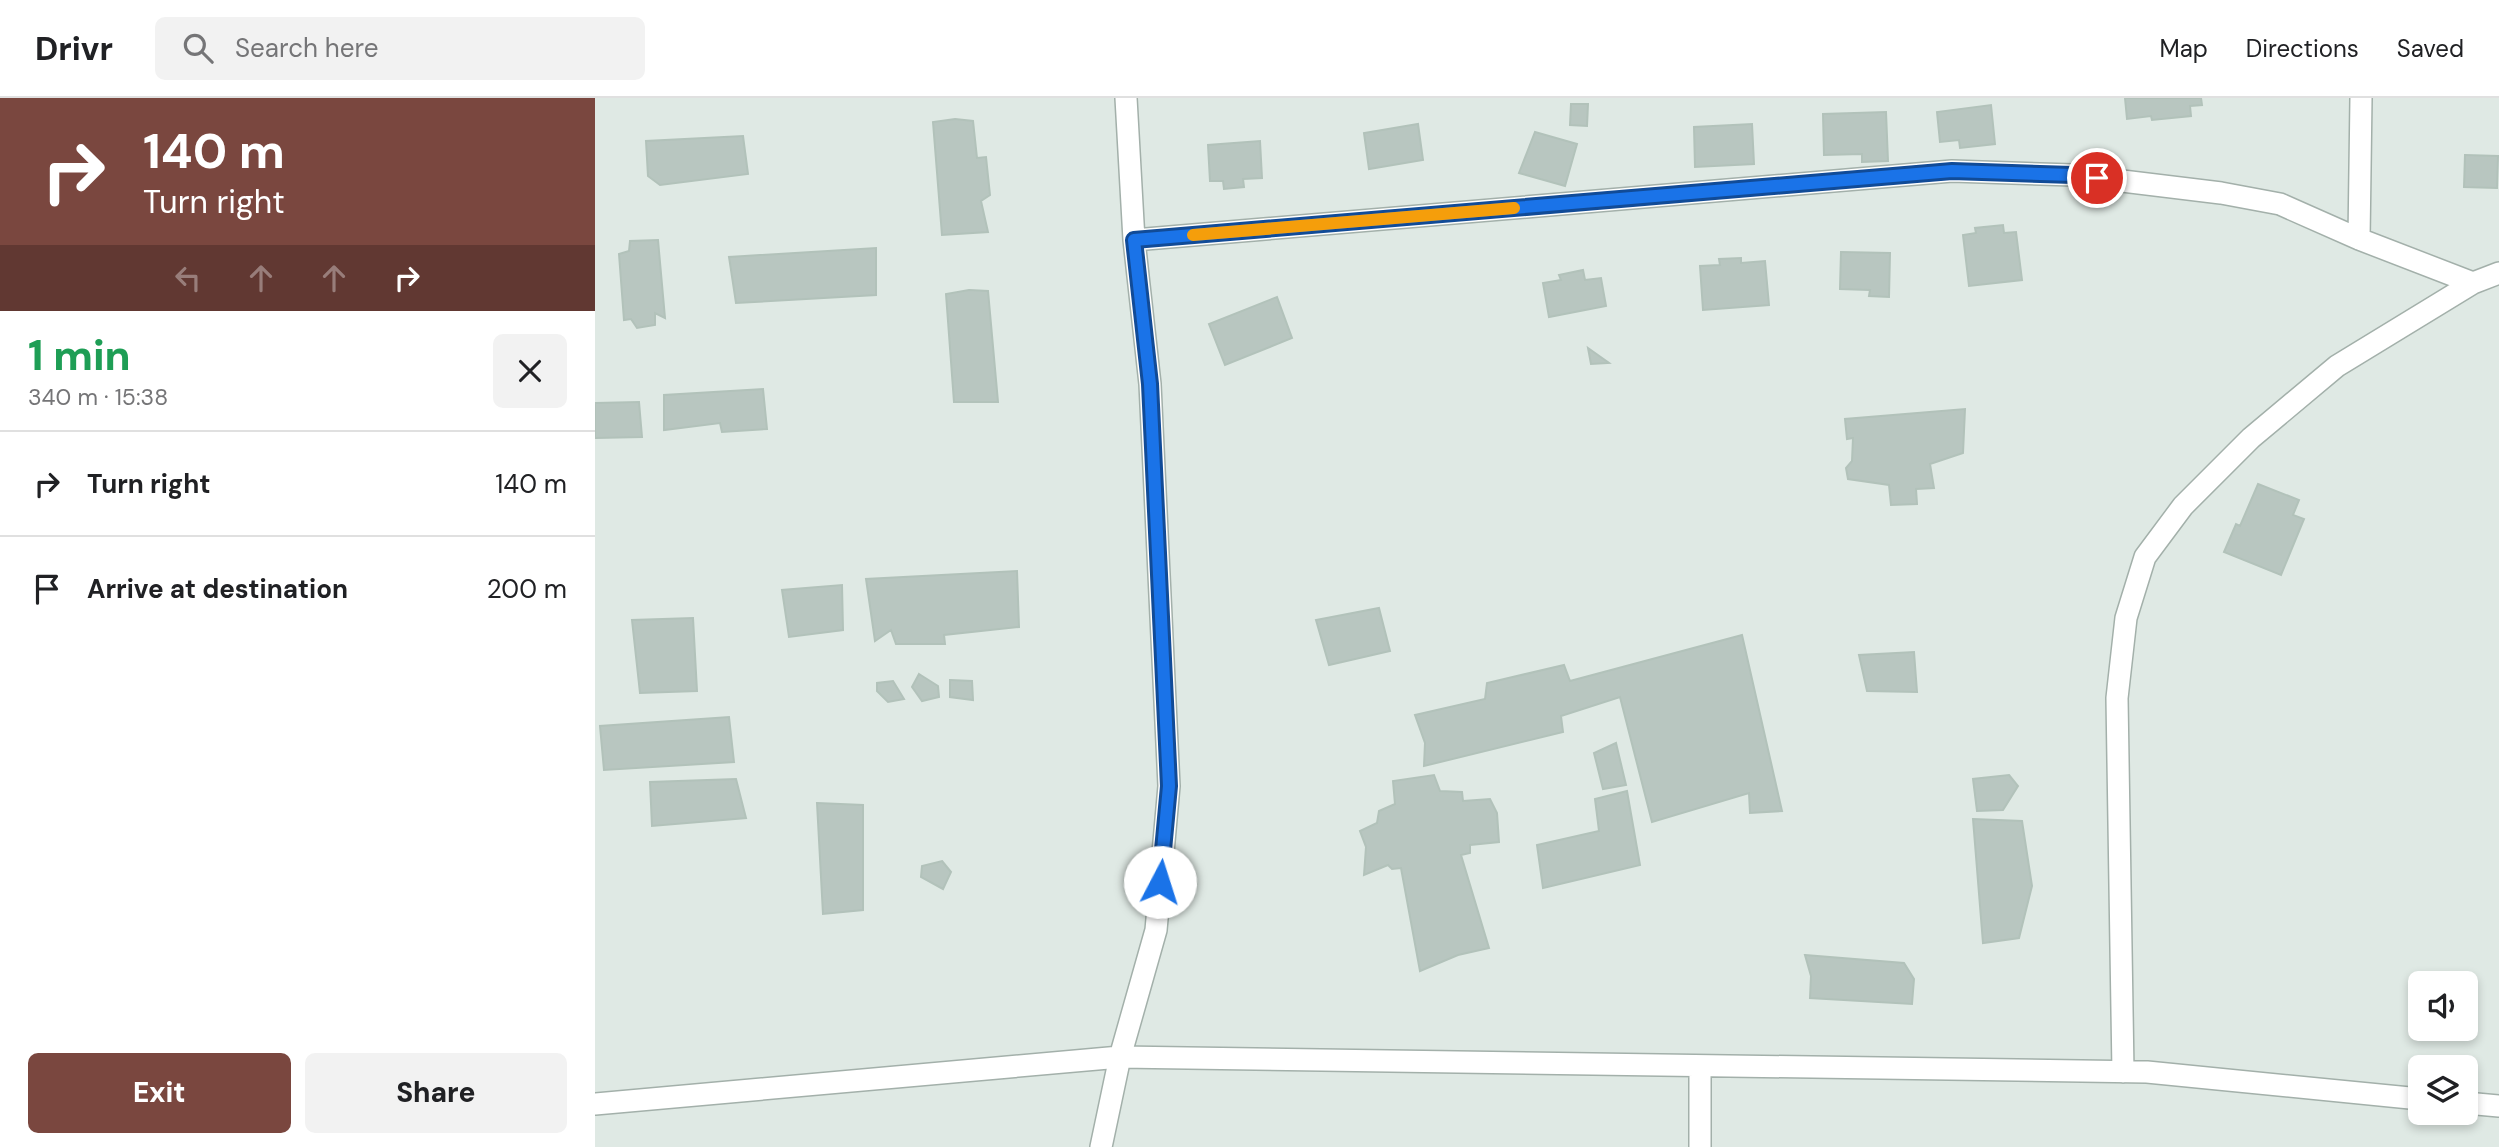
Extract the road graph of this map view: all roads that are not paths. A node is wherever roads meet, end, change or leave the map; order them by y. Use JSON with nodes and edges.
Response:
{"nodes":[{"id":1,"x":1126,"y":98,"type":"edge"},
{"id":2,"x":2361,"y":98,"type":"edge"},
{"id":3,"x":2359,"y":239,"type":"junction"},
{"id":4,"x":1134,"y":240,"type":"junction"},
{"id":5,"x":2499,"y":273,"type":"edge"},
{"id":6,"x":2473,"y":283,"type":"junction"},
{"id":7,"x":1119,"y":1057,"type":"junction"},
{"id":8,"x":1700,"y":1066,"type":"junction"},
{"id":9,"x":2123,"y":1072,"type":"junction"},
{"id":10,"x":2408,"y":1097,"type":"edge"},
{"id":11,"x":595,"y":1104,"type":"edge"},
{"id":12,"x":2478,"y":1104,"type":"edge"},
{"id":13,"x":2499,"y":1106,"type":"edge"},
{"id":14,"x":1101,"y":1147,"type":"edge"},
{"id":15,"x":1700,"y":1147,"type":"edge"}],
"edges":[{"from":1,"to":4,"type":"street"},
{"from":2,"to":3,"type":"street"},
{"from":3,"to":4,"type":"street"},
{"from":3,"to":6,"type":"street"},
{"from":4,"to":7,"type":"street"},
{"from":5,"to":6,"type":"street"},
{"from":6,"to":9,"type":"street"},
{"from":7,"to":8,"type":"street"},
{"from":7,"to":11,"type":"street"},
{"from":7,"to":14,"type":"street"},
{"from":8,"to":9,"type":"street"},
{"from":8,"to":15,"type":"street"},
{"from":9,"to":10,"type":"street"},
{"from":12,"to":13,"type":"street"}]}
